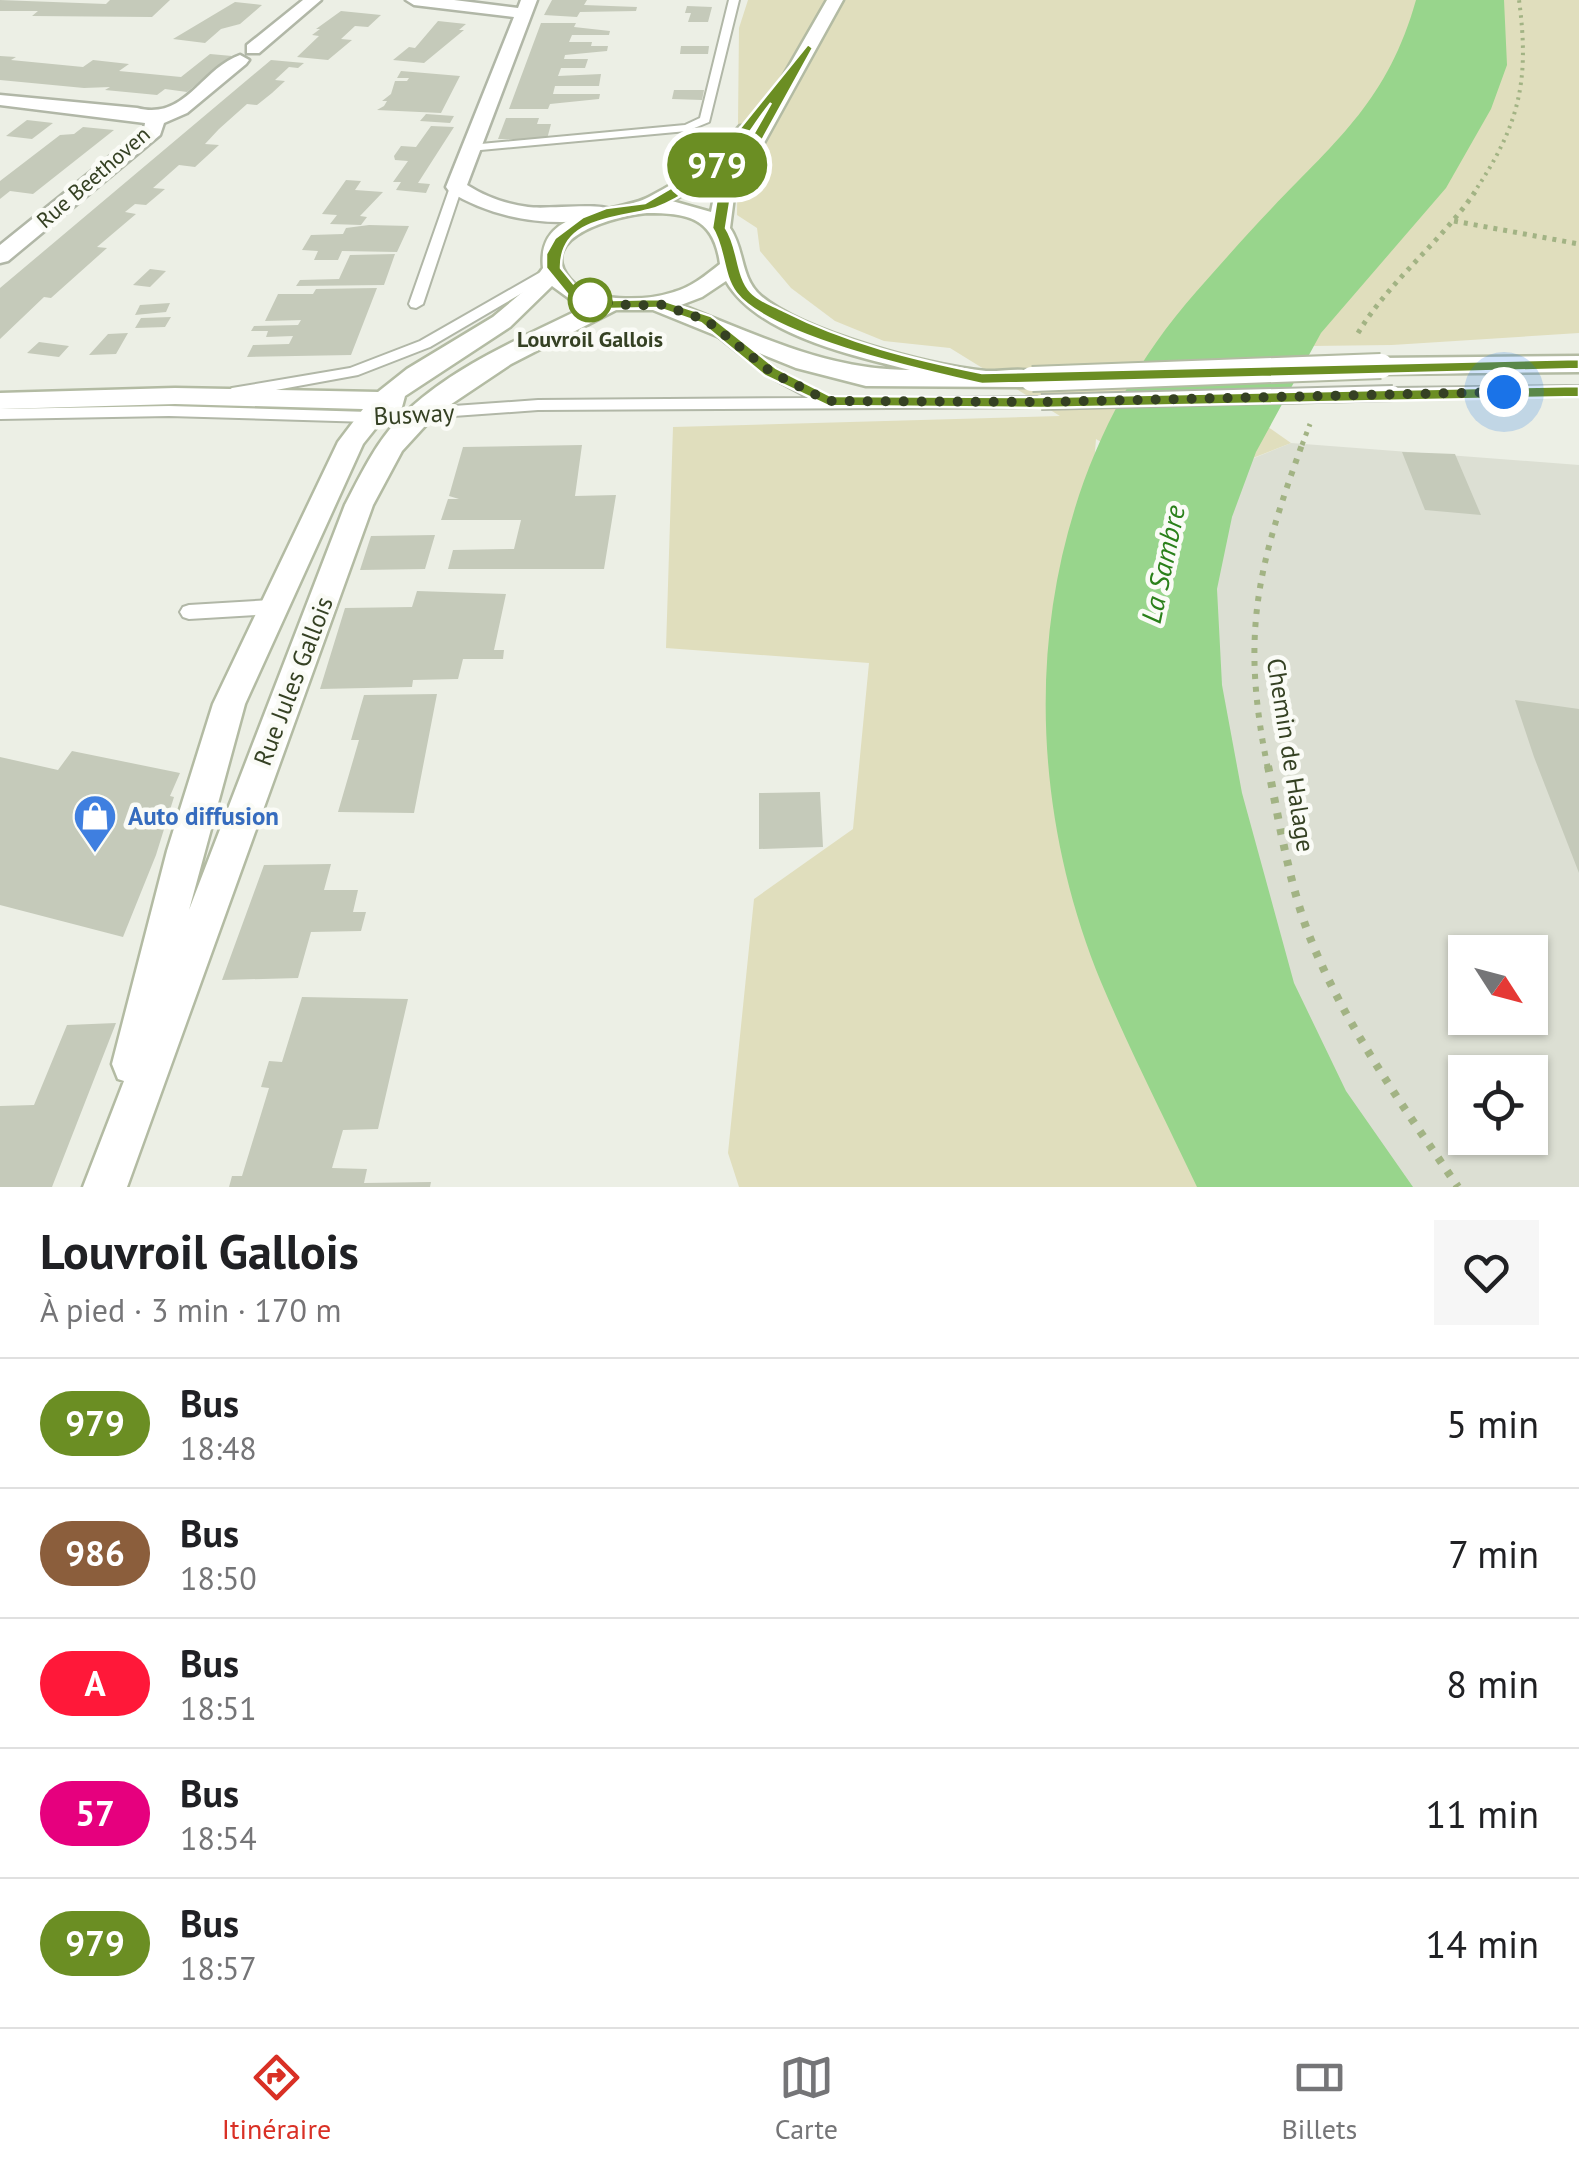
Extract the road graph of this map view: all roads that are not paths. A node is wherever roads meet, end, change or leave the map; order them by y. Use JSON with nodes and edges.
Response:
{"nodes":[{"id":1,"x":314,"y":0,"type":"edge"},
{"id":2,"x":414,"y":0,"type":"edge"},
{"id":3,"x":734,"y":0,"type":"edge"},
{"id":4,"x":835,"y":0,"type":"edge"},
{"id":5,"x":526,"y":6,"type":"edge"},
{"id":6,"x":808,"y":48,"type":"junction"},
{"id":7,"x":0,"y":100,"type":"edge"},
{"id":8,"x":155,"y":120,"type":"junction"},
{"id":9,"x":470,"y":148,"type":"junction"},
{"id":10,"x":456,"y":186,"type":"junction"},
{"id":11,"x":649,"y":206,"type":"junction"},
{"id":12,"x":504,"y":207,"type":"junction"},
{"id":13,"x":606,"y":212,"type":"junction"},
{"id":14,"x":719,"y":228,"type":"junction"},
{"id":15,"x":560,"y":240,"type":"junction"},
{"id":16,"x":0,"y":256,"type":"edge"},
{"id":17,"x":731,"y":266,"type":"junction"},
{"id":18,"x":554,"y":268,"type":"junction"},
{"id":19,"x":416,"y":304,"type":"dead end"},
{"id":20,"x":610,"y":304,"type":"junction"},
{"id":21,"x":659,"y":304,"type":"junction"},
{"id":22,"x":706,"y":320,"type":"junction"},
{"id":23,"x":1579,"y":364,"type":"edge"},
{"id":24,"x":982,"y":378,"type":"junction"},
{"id":25,"x":435,"y":389,"type":"junction"},
{"id":26,"x":1037,"y":391,"type":"junction"},
{"id":27,"x":1579,"y":391,"type":"edge"},
{"id":28,"x":210,"y":397,"type":"junction"},
{"id":29,"x":0,"y":401,"type":"edge"},
{"id":30,"x":828,"y":401,"type":"junction"},
{"id":31,"x":377,"y":409,"type":"junction"},
{"id":32,"x":0,"y":414,"type":"edge"},
{"id":33,"x":271,"y":607,"type":"junction"},
{"id":34,"x":189,"y":612,"type":"dead end"},
{"id":35,"x":215,"y":887,"type":"junction"},
{"id":36,"x":108,"y":1177,"type":"edge"}],
"edges":[{"from":1,"to":8,"type":"street"},
{"from":2,"to":5,"type":"street"},
{"from":3,"to":9,"type":"lane"},
{"from":4,"to":6,"type":"street"},
{"from":5,"to":9,"type":"street"},
{"from":6,"to":11,"type":"street"},
{"from":6,"to":14,"type":"street"},
{"from":7,"to":8,"type":"street","name":"Rue Beethoven"},
{"from":8,"to":16,"type":"street","name":"Rue Beethoven"},
{"from":9,"to":10,"type":"street"},
{"from":10,"to":12,"type":"street"},
{"from":10,"to":19,"type":"lane"},
{"from":11,"to":13,"type":"street"},
{"from":11,"to":14,"type":"street"},
{"from":12,"to":13,"type":"street"},
{"from":12,"to":15,"type":"street"},
{"from":13,"to":15,"type":"street"},
{"from":14,"to":17,"type":"street"},
{"from":15,"to":18,"type":"street"},
{"from":17,"to":21,"type":"street"},
{"from":17,"to":24,"type":"street"},
{"from":18,"to":20,"type":"street"},
{"from":18,"to":25,"type":"street","name":"Rue Jules Gallois"},
{"from":18,"to":28,"type":"lane","name":"Busway"},
{"from":20,"to":21,"type":"street"},
{"from":20,"to":25,"type":"street","name":"Rue Jules Gallois"},
{"from":21,"to":22,"type":"street"},
{"from":22,"to":24,"type":"street"},
{"from":22,"to":30,"type":"lane","name":"Busway"},
{"from":23,"to":26,"type":"street","bridge":true},
{"from":24,"to":26,"type":"street"},
{"from":25,"to":28,"type":"street"},
{"from":25,"to":30,"type":"lane","name":"Busway"},
{"from":25,"to":31,"type":"street","name":"Rue Jules Gallois"},
{"from":25,"to":31,"type":"lane","name":"Busway"},
{"from":25,"to":35,"type":"street","name":"Rue Jules Gallois"},
{"from":26,"to":27,"type":"lane","name":"Busway","bridge":true},
{"from":26,"to":30,"type":"lane","name":"Busway"},
{"from":28,"to":29,"type":"street"},
{"from":28,"to":31,"type":"street"},
{"from":31,"to":32,"type":"lane","name":"Busway"},
{"from":31,"to":33,"type":"street","name":"Rue Jules Gallois"},
{"from":33,"to":34,"type":"lane"},
{"from":33,"to":35,"type":"street"},
{"from":33,"to":36,"type":"street","name":"Rue Jules Gallois"},
{"from":35,"to":36,"type":"street","name":"Rue Jules Gallois"}]}
